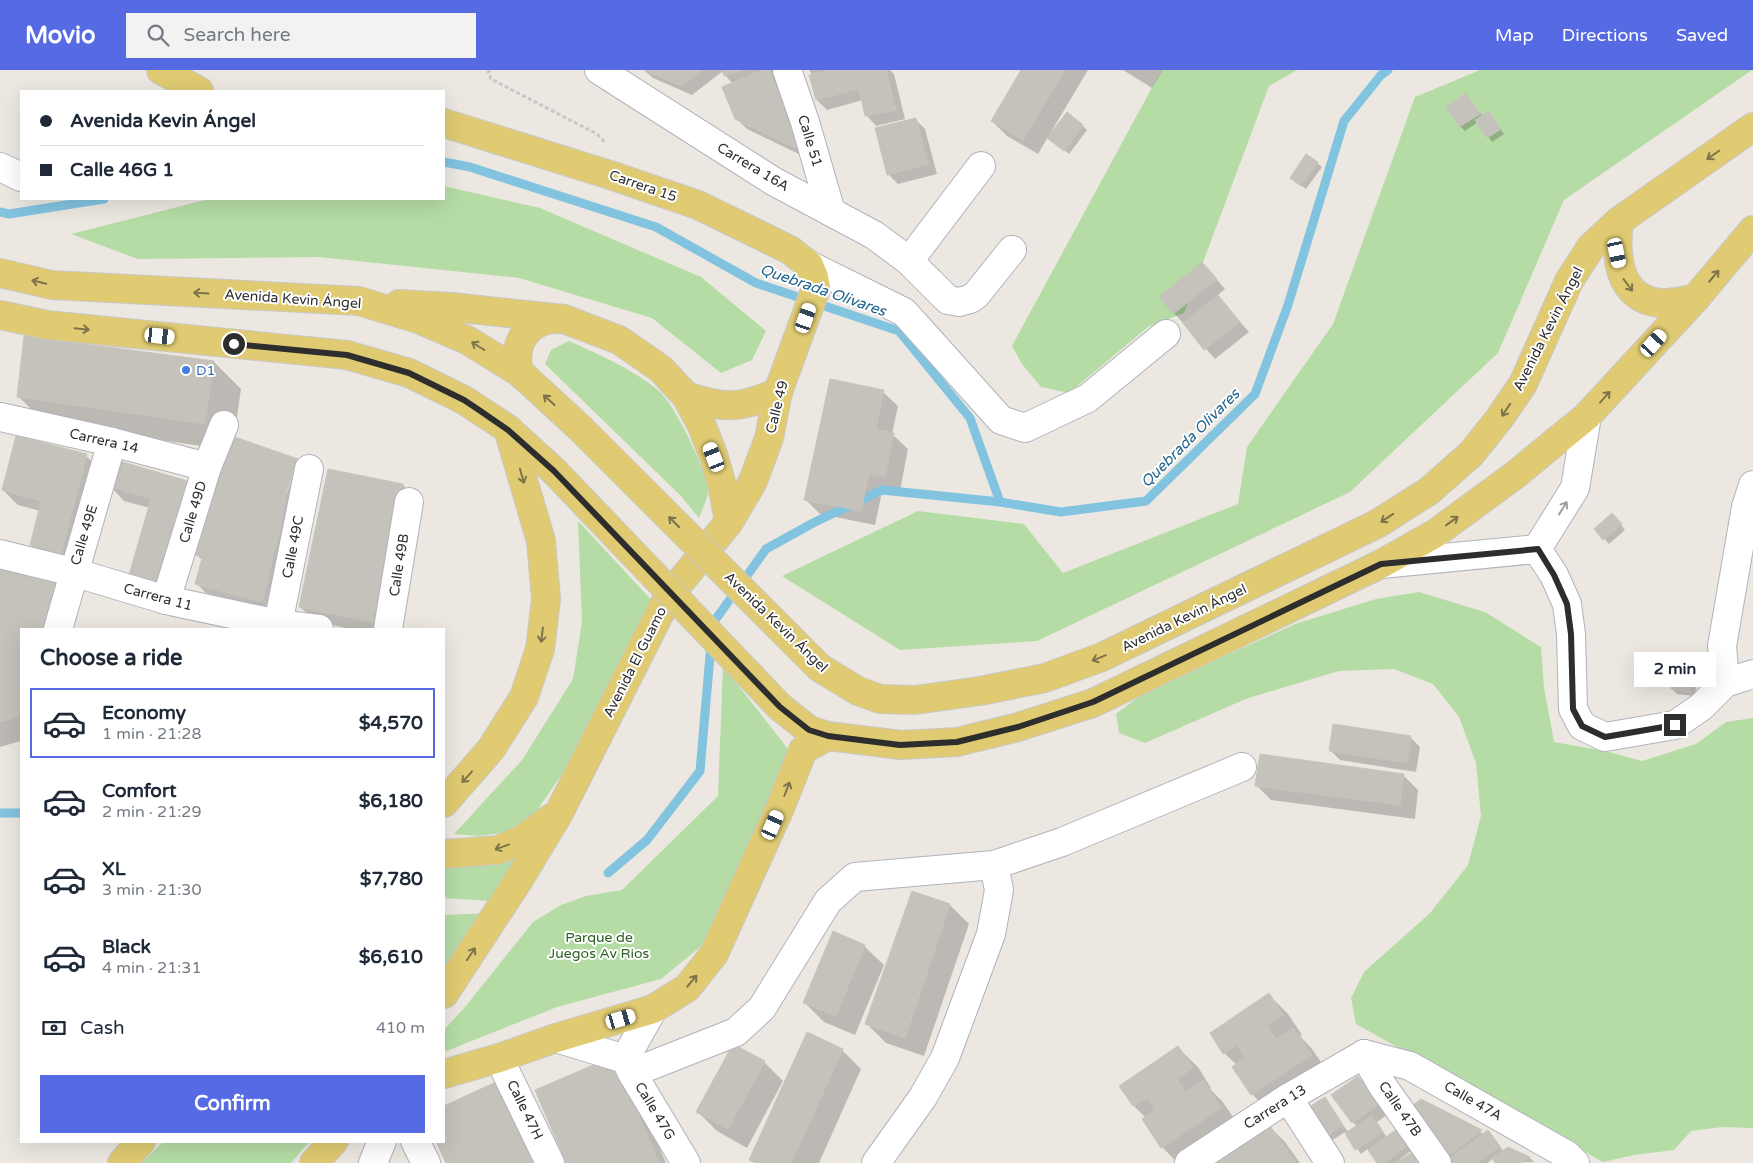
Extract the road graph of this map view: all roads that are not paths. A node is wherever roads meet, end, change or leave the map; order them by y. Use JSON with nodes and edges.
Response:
{"nodes":[{"id":1,"x":161,"y":70,"type":"edge"},
{"id":2,"x":599,"y":70,"type":"edge"},
{"id":3,"x":787,"y":70,"type":"edge"},
{"id":4,"x":196,"y":90,"type":"edge"},
{"id":5,"x":445,"y":123,"type":"edge"},
{"id":6,"x":1753,"y":127,"type":"edge"},
{"id":7,"x":981,"y":166,"type":"dead end"},
{"id":8,"x":0,"y":167,"type":"edge"},
{"id":9,"x":20,"y":177,"type":"edge"},
{"id":10,"x":831,"y":212,"type":"junction"},
{"id":11,"x":1619,"y":221,"type":"junction"},
{"id":12,"x":1753,"y":230,"type":"edge"},
{"id":13,"x":1012,"y":250,"type":"dead end"},
{"id":14,"x":909,"y":261,"type":"junction"},
{"id":15,"x":0,"y":273,"type":"edge"},
{"id":16,"x":812,"y":277,"type":"junction"},
{"id":17,"x":1695,"y":299,"type":"junction"},
{"id":18,"x":359,"y":301,"type":"junction"},
{"id":19,"x":0,"y":315,"type":"edge"},
{"id":20,"x":564,"y":319,"type":"junction"},
{"id":21,"x":1166,"y":334,"type":"dead end"},
{"id":22,"x":519,"y":372,"type":"junction"},
{"id":23,"x":778,"y":392,"type":"junction"},
{"id":24,"x":686,"y":396,"type":"junction"},
{"id":25,"x":1587,"y":416,"type":"junction"},
{"id":26,"x":0,"y":417,"type":"edge"},
{"id":27,"x":224,"y":425,"type":"dead end"},
{"id":28,"x":508,"y":430,"type":"junction"},
{"id":29,"x":112,"y":442,"type":"junction"},
{"id":30,"x":207,"y":467,"type":"junction"},
{"id":31,"x":309,"y":469,"type":"dead end"},
{"id":32,"x":1753,"y":485,"type":"edge"},
{"id":33,"x":409,"y":502,"type":"dead end"},
{"id":34,"x":728,"y":522,"type":"junction"},
{"id":35,"x":1538,"y":549,"type":"junction"},
{"id":36,"x":0,"y":554,"type":"edge"},
{"id":37,"x":1381,"y":564,"type":"junction"},
{"id":38,"x":73,"y":572,"type":"junction"},
{"id":39,"x":166,"y":600,"type":"junction"},
{"id":40,"x":278,"y":624,"type":"junction"},
{"id":41,"x":58,"y":628,"type":"edge"},
{"id":42,"x":311,"y":628,"type":"edge"},
{"id":43,"x":388,"y":628,"type":"edge"},
{"id":44,"x":1753,"y":674,"type":"edge"},
{"id":45,"x":1725,"y":683,"type":"junction"},
{"id":46,"x":828,"y":736,"type":"junction"},
{"id":47,"x":1242,"y":767,"type":"dead end"},
{"id":48,"x":445,"y":802,"type":"edge"},
{"id":49,"x":558,"y":813,"type":"junction"},
{"id":50,"x":445,"y":854,"type":"edge"},
{"id":51,"x":994,"y":865,"type":"junction"},
{"id":52,"x":445,"y":992,"type":"edge"},
{"id":53,"x":653,"y":1009,"type":"junction"},
{"id":54,"x":556,"y":1038,"type":"junction"},
{"id":55,"x":1364,"y":1054,"type":"junction"},
{"id":56,"x":499,"y":1058,"type":"junction"},
{"id":57,"x":629,"y":1066,"type":"junction"},
{"id":58,"x":445,"y":1074,"type":"edge"},
{"id":59,"x":1288,"y":1098,"type":"junction"},
{"id":60,"x":139,"y":1143,"type":"edge"},
{"id":61,"x":332,"y":1143,"type":"edge"},
{"id":62,"x":381,"y":1143,"type":"edge"},
{"id":63,"x":415,"y":1143,"type":"edge"},
{"id":64,"x":1199,"y":1160,"type":"edge"},
{"id":65,"x":122,"y":1163,"type":"edge"},
{"id":66,"x":314,"y":1163,"type":"edge"},
{"id":67,"x":373,"y":1163,"type":"edge"},
{"id":68,"x":426,"y":1163,"type":"edge"},
{"id":69,"x":550,"y":1163,"type":"edge"},
{"id":70,"x":686,"y":1163,"type":"edge"},
{"id":71,"x":876,"y":1163,"type":"edge"},
{"id":72,"x":1330,"y":1163,"type":"edge"},
{"id":73,"x":1438,"y":1163,"type":"edge"},
{"id":74,"x":1575,"y":1163,"type":"edge"}],
"edges":[{"from":1,"to":4,"type":"main road"},
{"from":2,"to":10,"type":"street","name":"Carrera 16A"},
{"from":3,"to":10,"type":"street","name":"Calle 51"},
{"from":5,"to":16,"type":"main road","name":"Carrera 15"},
{"from":6,"to":11,"type":"main road","name":"Avenida Kevin Ángel","one_way":true},
{"from":7,"to":14,"type":"street"},
{"from":8,"to":9,"type":"street"},
{"from":10,"to":14,"type":"street","name":"Carrera 16A"},
{"from":11,"to":17,"type":"main road","one_way":true},
{"from":11,"to":22,"type":"main road","name":"Avenida Kevin Ángel","one_way":true,"bridge":true},
{"from":17,"to":12,"type":"main road","one_way":true},
{"from":13,"to":14,"type":"street","name":"Carrera 16A"},
{"from":18,"to":15,"type":"main road","name":"Avenida Kevin Ángel","one_way":true},
{"from":16,"to":21,"type":"street"},
{"from":16,"to":23,"type":"main road","name":"Calle 49"},
{"from":25,"to":17,"type":"main road","one_way":true},
{"from":18,"to":20,"type":"main road"},
{"from":22,"to":18,"type":"main road","name":"Avenida Kevin Ángel","one_way":true},
{"from":19,"to":28,"type":"main road","one_way":true},
{"from":20,"to":22,"type":"main road"},
{"from":20,"to":24,"type":"main road"},
{"from":23,"to":24,"type":"main road"},
{"from":23,"to":34,"type":"main road","name":"Calle 49"},
{"from":24,"to":34,"type":"main road"},
{"from":35,"to":25,"type":"street","one_way":true},
{"from":37,"to":25,"type":"main road","one_way":true},
{"from":26,"to":29,"type":"street","name":"Carrera 14"},
{"from":27,"to":30,"type":"street","name":"Calle 49D"},
{"from":28,"to":46,"type":"main road","bridge":true},
{"from":28,"to":48,"type":"main road","one_way":true},
{"from":29,"to":30,"type":"street","name":"Carrera 14"},
{"from":29,"to":38,"type":"street","name":"Calle 49E"},
{"from":30,"to":39,"type":"street","name":"Calle 49D"},
{"from":31,"to":40,"type":"street","name":"Calle 49C"},
{"from":32,"to":45,"type":"street"},
{"from":33,"to":43,"type":"street","name":"Calle 49B"},
{"from":34,"to":49,"type":"main road","name":"Avenida El Guamo"},
{"from":35,"to":37,"type":"street"},
{"from":35,"to":45,"type":"street"},
{"from":36,"to":38,"type":"street","name":"Carrera 11"},
{"from":37,"to":46,"type":"main road"},
{"from":38,"to":39,"type":"street","name":"Carrera 11"},
{"from":38,"to":41,"type":"street","name":"Calle 49E"},
{"from":39,"to":40,"type":"street","name":"Carrera 11"},
{"from":40,"to":42,"type":"street","name":"Carrera 11"},
{"from":44,"to":45,"type":"street"},
{"from":53,"to":46,"type":"main road","one_way":true},
{"from":47,"to":51,"type":"street"},
{"from":49,"to":50,"type":"main road","name":"Avenida El Guamo","one_way":true},
{"from":52,"to":49,"type":"main road","name":"Avenida El Guamo","one_way":true},
{"from":51,"to":57,"type":"street"},
{"from":51,"to":71,"type":"street"},
{"from":53,"to":54,"type":"main road"},
{"from":53,"to":57,"type":"street"},
{"from":54,"to":56,"type":"main road"},
{"from":54,"to":57,"type":"street"},
{"from":55,"to":59,"type":"street","name":"Carrera 13"},
{"from":55,"to":73,"type":"street","name":"Calle 47B"},
{"from":55,"to":74,"type":"street","name":"Calle 47A"},
{"from":56,"to":58,"type":"main road"},
{"from":56,"to":69,"type":"street","name":"Calle 47H"},
{"from":57,"to":70,"type":"street","name":"Calle 47G"},
{"from":59,"to":64,"type":"street","name":"Carrera 13"},
{"from":59,"to":72,"type":"street"},
{"from":60,"to":65,"type":"main road"},
{"from":61,"to":66,"type":"main road"},
{"from":62,"to":67,"type":"street"},
{"from":63,"to":68,"type":"street"}]}
